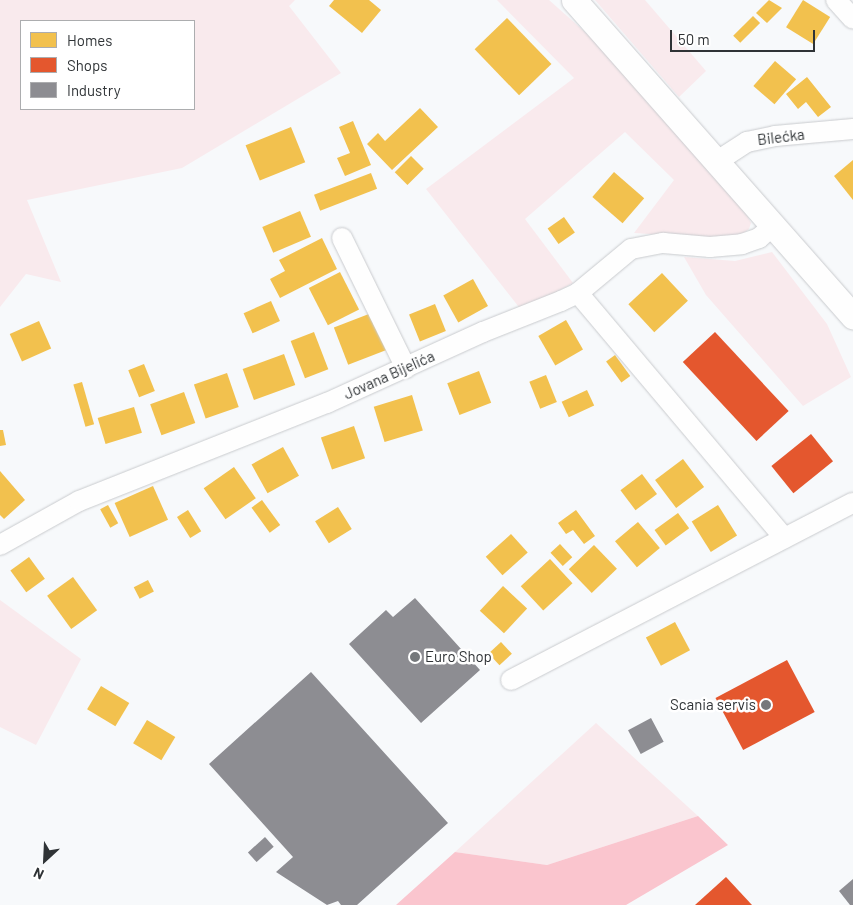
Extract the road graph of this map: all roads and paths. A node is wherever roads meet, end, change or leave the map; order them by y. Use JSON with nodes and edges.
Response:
{"nodes":[{"id":1,"x":574,"y":0,"type":"edge"},
{"id":2,"x":836,"y":0,"type":"edge"},
{"id":3,"x":853,"y":19,"type":"edge"},
{"id":4,"x":853,"y":129,"type":"edge"},
{"id":5,"x":716,"y":162,"type":"junction"},
{"id":6,"x":774,"y":226,"type":"junction"},
{"id":7,"x":342,"y":238,"type":"dead end"},
{"id":8,"x":578,"y":293,"type":"junction"},
{"id":9,"x":853,"y":317,"type":"edge"},
{"id":10,"x":406,"y":368,"type":"junction"},
{"id":11,"x":853,"y":502,"type":"edge"},
{"id":12,"x":784,"y":538,"type":"junction"},
{"id":13,"x":0,"y":545,"type":"edge"},
{"id":14,"x":510,"y":680,"type":"dead end"}],
"edges":[{"from":1,"to":5,"type":"main road"},
{"from":2,"to":3,"type":"street"},
{"from":4,"to":5,"type":"street","name":"Bilećka"},
{"from":5,"to":6,"type":"main road"},
{"from":6,"to":8,"type":"street","name":"Jovana Bijelića"},
{"from":6,"to":9,"type":"main road"},
{"from":7,"to":10,"type":"street"},
{"from":8,"to":10,"type":"street","name":"Jovana Bijelića"},
{"from":8,"to":12,"type":"street"},
{"from":10,"to":13,"type":"street","name":"Jovana Bijelića"},
{"from":11,"to":12,"type":"street"},
{"from":12,"to":14,"type":"street"}]}
